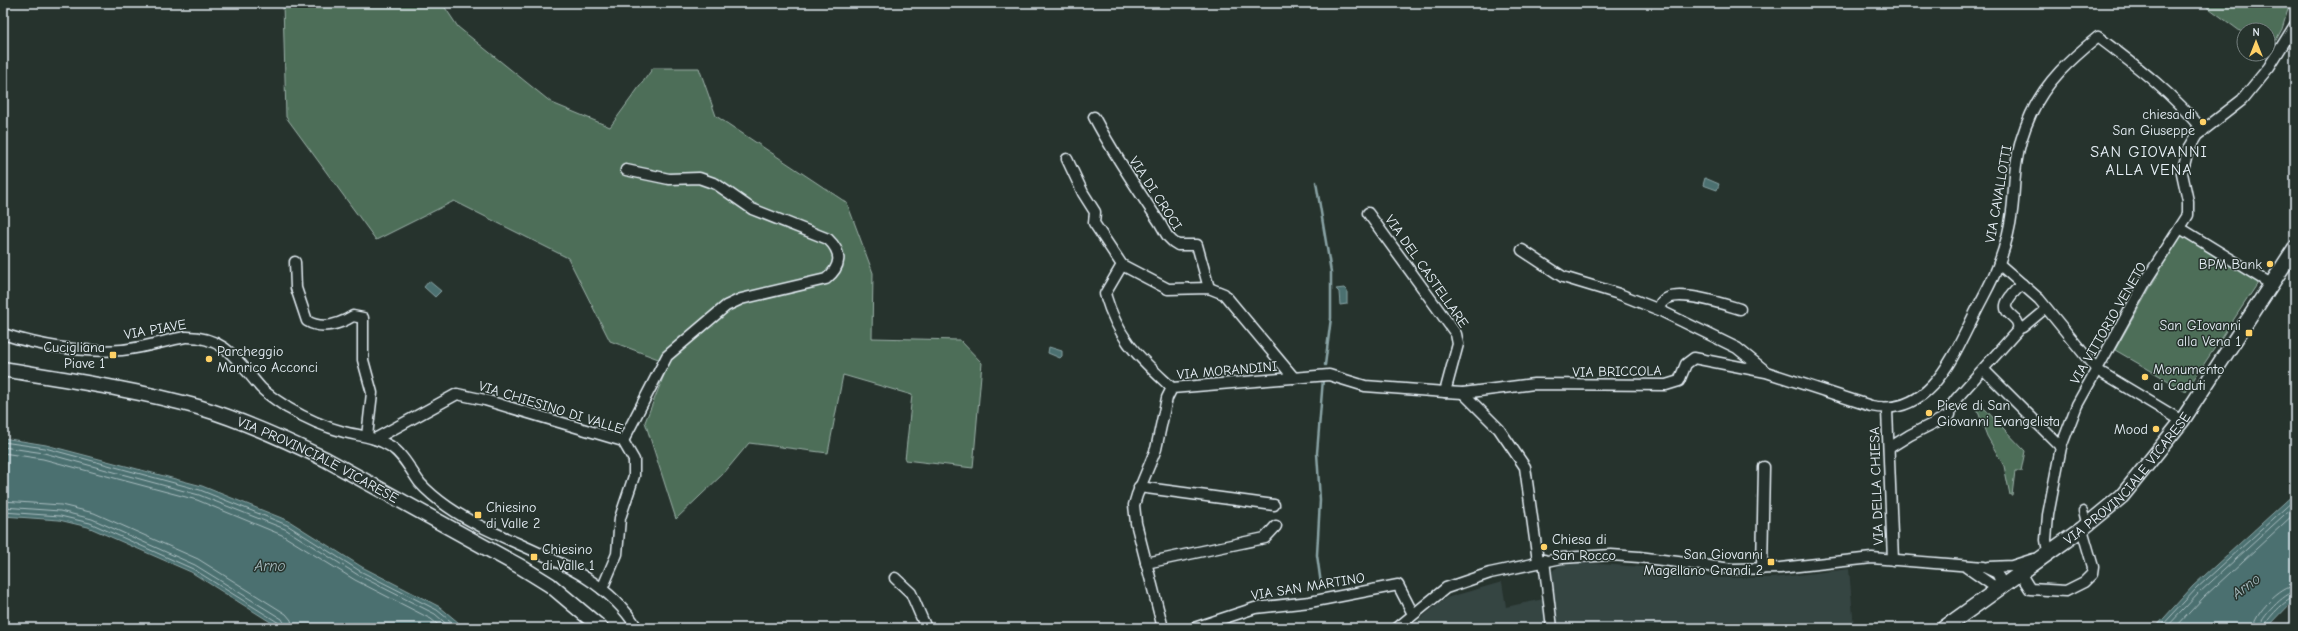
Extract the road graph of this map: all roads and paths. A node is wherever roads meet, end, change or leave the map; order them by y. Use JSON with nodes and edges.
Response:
{"nodes":[{"id":1,"x":2295,"y":25,"type":"edge"},
{"id":2,"x":1094,"y":117,"type":"dead end"},
{"id":3,"x":2202,"y":131,"type":"junction"},
{"id":4,"x":1066,"y":159,"type":"dead end"},
{"id":5,"x":626,"y":170,"type":"dead end"},
{"id":6,"x":1368,"y":213,"type":"dead end"},
{"id":7,"x":2180,"y":228,"type":"junction"},
{"id":8,"x":2295,"y":248,"type":"edge"},
{"id":9,"x":1522,"y":250,"type":"dead end"},
{"id":10,"x":295,"y":262,"type":"dead end"},
{"id":11,"x":1999,"y":264,"type":"junction"},
{"id":12,"x":1122,"y":265,"type":"junction"},
{"id":13,"x":2022,"y":284,"type":"junction"},
{"id":14,"x":2271,"y":284,"type":"junction"},
{"id":15,"x":1209,"y":288,"type":"junction"},
{"id":16,"x":2047,"y":308,"type":"junction"},
{"id":17,"x":1657,"y":309,"type":"junction"},
{"id":18,"x":1740,"y":309,"type":"dead end"},
{"id":19,"x":2023,"y":328,"type":"dead end"},
{"id":20,"x":3,"y":334,"type":"edge"},
{"id":21,"x":3,"y":369,"type":"edge"},
{"id":22,"x":1984,"y":370,"type":"junction"},
{"id":23,"x":2097,"y":370,"type":"junction"},
{"id":24,"x":1766,"y":372,"type":"junction"},
{"id":25,"x":1294,"y":378,"type":"junction"},
{"id":26,"x":1172,"y":388,"type":"junction"},
{"id":27,"x":1445,"y":392,"type":"junction"},
{"id":28,"x":1463,"y":393,"type":"junction"},
{"id":29,"x":1887,"y":410,"type":"junction"},
{"id":30,"x":2182,"y":421,"type":"junction"},
{"id":31,"x":371,"y":438,"type":"junction"},
{"id":32,"x":623,"y":441,"type":"junction"},
{"id":33,"x":2062,"y":447,"type":"junction"},
{"id":34,"x":1889,"y":448,"type":"junction"},
{"id":35,"x":1764,"y":468,"type":"dead end"},
{"id":36,"x":1139,"y":487,"type":"junction"},
{"id":37,"x":1274,"y":505,"type":"dead end"},
{"id":38,"x":2083,"y":511,"type":"dead end"},
{"id":39,"x":1276,"y":526,"type":"dead end"},
{"id":40,"x":2084,"y":528,"type":"junction"},
{"id":41,"x":2045,"y":554,"type":"junction"},
{"id":42,"x":1893,"y":560,"type":"junction"},
{"id":43,"x":1541,"y":561,"type":"junction"},
{"id":44,"x":1146,"y":563,"type":"junction"},
{"id":45,"x":1966,"y":567,"type":"junction"},
{"id":46,"x":1984,"y":567,"type":"junction"},
{"id":47,"x":1762,"y":569,"type":"junction"},
{"id":48,"x":2020,"y":573,"type":"junction"},
{"id":49,"x":1976,"y":575,"type":"junction"},
{"id":50,"x":895,"y":578,"type":"dead end"},
{"id":51,"x":2003,"y":586,"type":"junction"},
{"id":52,"x":602,"y":589,"type":"junction"},
{"id":53,"x":1983,"y":600,"type":"junction"},
{"id":54,"x":1413,"y":614,"type":"junction"},
{"id":55,"x":600,"y":628,"type":"edge"},
{"id":56,"x":637,"y":628,"type":"edge"},
{"id":57,"x":926,"y":628,"type":"edge"},
{"id":58,"x":1163,"y":628,"type":"edge"},
{"id":59,"x":1194,"y":628,"type":"edge"},
{"id":60,"x":1397,"y":628,"type":"edge"},
{"id":61,"x":1552,"y":628,"type":"edge"},
{"id":62,"x":1944,"y":628,"type":"edge"}],
"edges":[{"from":1,"to":3,"type":"street","name":"VIA VITTORIO VENETO"},
{"from":2,"to":15,"type":"street","name":"VIA DI CROCI"},
{"from":3,"to":7,"type":"street","name":"VIA VITTORIO VENETO"},
{"from":3,"to":11,"type":"street","name":"VIA CAVALLOTTI"},
{"from":4,"to":12,"type":"street"},
{"from":5,"to":32,"type":"street"},
{"from":6,"to":27,"type":"street","name":"VIA DEL CASTELLARE"},
{"from":7,"to":14,"type":"street"},
{"from":7,"to":23,"type":"street","name":"VIA VITTORIO VENETO"},
{"from":8,"to":14,"type":"main road","name":"VIA PROVINCIALE VICARESE"},
{"from":9,"to":17,"type":"street"},
{"from":10,"to":31,"type":"street"},
{"from":11,"to":13,"type":"street"},
{"from":11,"to":29,"type":"street","name":"VIA CAVALLOTTI"},
{"from":12,"to":15,"type":"street"},
{"from":12,"to":26,"type":"street"},
{"from":13,"to":16,"type":"street"},
{"from":13,"to":22,"type":"street"},
{"from":14,"to":30,"type":"main road","name":"VIA PROVINCIALE VICARESE"},
{"from":15,"to":25,"type":"street"},
{"from":16,"to":19,"type":"street"},
{"from":16,"to":23,"type":"street"},
{"from":17,"to":18,"type":"street"},
{"from":17,"to":24,"type":"street"},
{"from":20,"to":31,"type":"street","name":"VIA PIAVE"},
{"from":21,"to":55,"type":"main road","name":"VIA PROVINCIALE VICARESE"},
{"from":22,"to":33,"type":"street"},
{"from":22,"to":34,"type":"street"},
{"from":23,"to":30,"type":"street"},
{"from":23,"to":33,"type":"street","name":"VIA VITTORIO VENETO"},
{"from":24,"to":28,"type":"street","name":"VIA BRICCOLA"},
{"from":24,"to":29,"type":"street","name":"VIA BRICCOLA"},
{"from":25,"to":26,"type":"street","name":"VIA MORANDINI"},
{"from":25,"to":27,"type":"street","name":"VIA MORANDINI"},
{"from":26,"to":36,"type":"street","name":"VIA MORANDINI"},
{"from":27,"to":28,"type":"street","name":"VIA BRICCOLA"},
{"from":28,"to":43,"type":"street"},
{"from":29,"to":34,"type":"street","name":"VIA DELLA CHIESA"},
{"from":30,"to":40,"type":"main road","name":"VIA PROVINCIALE VICARESE"},
{"from":31,"to":32,"type":"street","name":"VIA CHIESINO DI VALLE"},
{"from":31,"to":52,"type":"street","name":"VIA PIAVE"},
{"from":32,"to":52,"type":"street","name":"VIA CHIESINO DI VALLE"},
{"from":33,"to":41,"type":"street","name":"VIA VITTORIO VENETO"},
{"from":34,"to":42,"type":"street","name":"VIA DELLA CHIESA"},
{"from":35,"to":47,"type":"street"},
{"from":36,"to":37,"type":"street"},
{"from":36,"to":44,"type":"street","name":"VIA MORANDINI"},
{"from":38,"to":40,"type":"street"},
{"from":39,"to":44,"type":"street"},
{"from":40,"to":41,"type":"main road","name":"VIA PROVINCIALE VICARESE"},
{"from":40,"to":48,"type":"street"},
{"from":41,"to":46,"type":"street"},
{"from":41,"to":48,"type":"main road","name":"VIA PROVINCIALE VICARESE"},
{"from":42,"to":45,"type":"street"},
{"from":42,"to":47,"type":"street"},
{"from":43,"to":47,"type":"street"},
{"from":43,"to":54,"type":"street"},
{"from":43,"to":61,"type":"street"},
{"from":44,"to":58,"type":"street","name":"VIA MORANDINI"},
{"from":45,"to":46,"type":"street"},
{"from":45,"to":49,"type":"street"},
{"from":46,"to":51,"type":"street"},
{"from":48,"to":51,"type":"main road","name":"VIA PROVINCIALE VICARESE"},
{"from":49,"to":51,"type":"street"},
{"from":49,"to":53,"type":"street"},
{"from":50,"to":57,"type":"street"},
{"from":51,"to":53,"type":"main road","name":"VIA PROVINCIALE VICARESE"},
{"from":52,"to":56,"type":"street","name":"VIA PIAVE"},
{"from":53,"to":62,"type":"main road","name":"VIA PROVINCIALE VICARESE"},
{"from":54,"to":59,"type":"street","name":"VIA SAN MARTINO"},
{"from":54,"to":60,"type":"street"}]}
